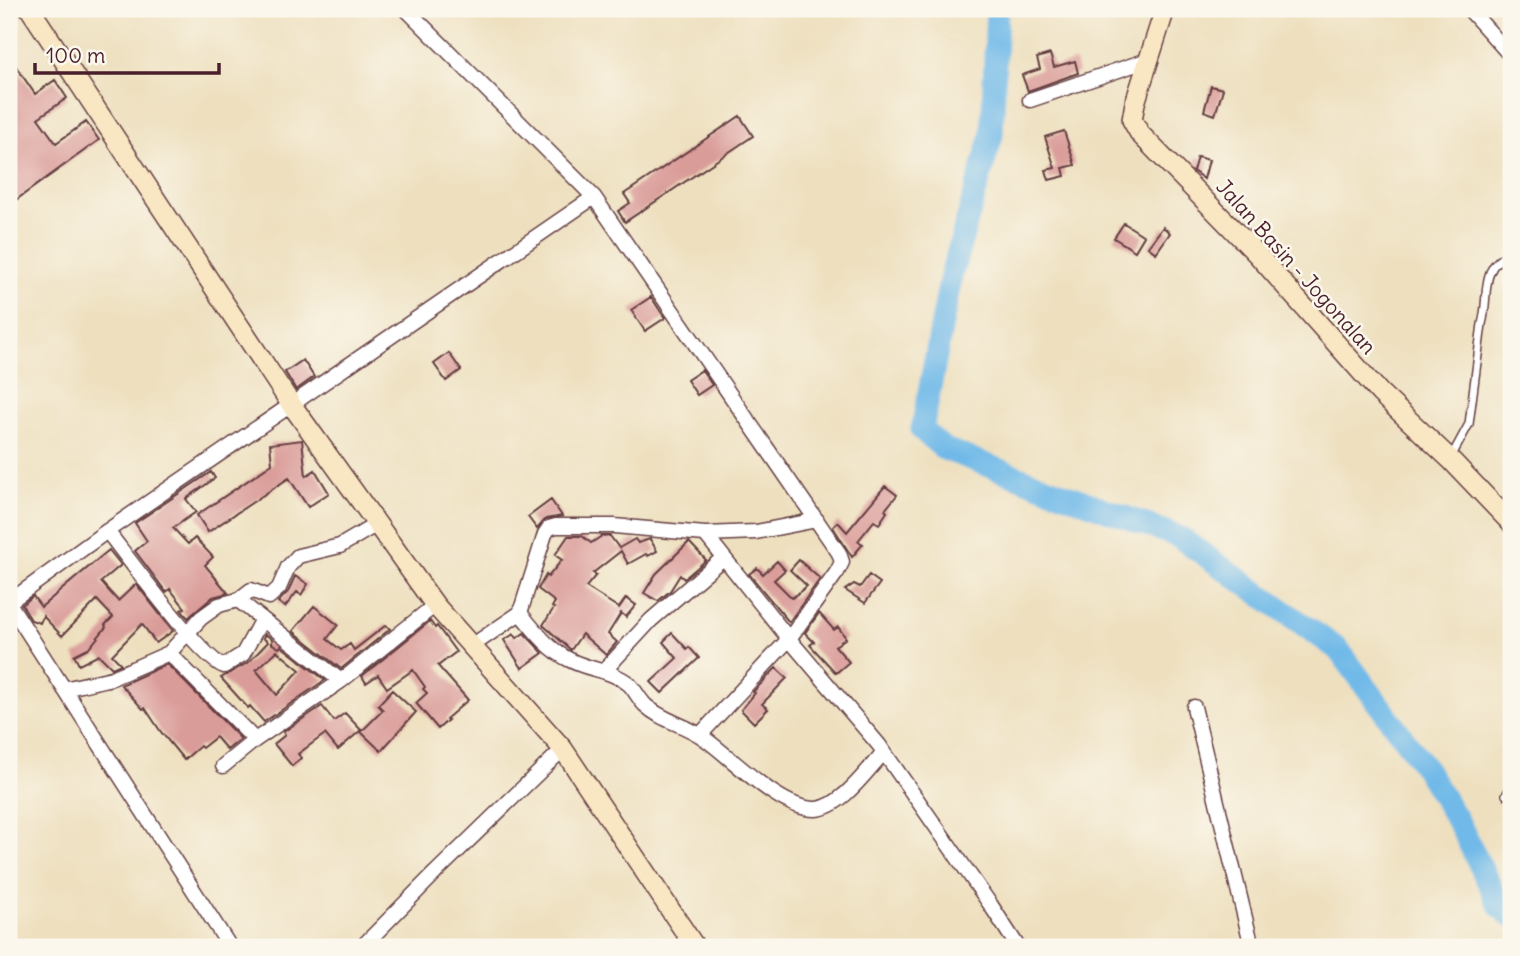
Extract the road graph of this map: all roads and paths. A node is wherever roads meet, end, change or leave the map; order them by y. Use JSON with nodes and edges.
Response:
{"nodes":[{"id":1,"x":30,"y":9,"type":"edge"},
{"id":2,"x":406,"y":9,"type":"edge"},
{"id":3,"x":1165,"y":9,"type":"edge"},
{"id":4,"x":1469,"y":9,"type":"edge"},
{"id":5,"x":1511,"y":56,"type":"edge"},
{"id":6,"x":1148,"y":60,"type":"junction"},
{"id":7,"x":1030,"y":100,"type":"dead end"},
{"id":8,"x":594,"y":197,"type":"junction"},
{"id":9,"x":1511,"y":253,"type":"edge"},
{"id":10,"x":291,"y":404,"type":"junction"},
{"id":11,"x":1450,"y":459,"type":"junction"},
{"id":12,"x":817,"y":520,"type":"junction"},
{"id":13,"x":1511,"y":523,"type":"edge"},
{"id":14,"x":377,"y":524,"type":"junction"},
{"id":15,"x":107,"y":531,"type":"junction"},
{"id":16,"x":705,"y":534,"type":"junction"},
{"id":17,"x":723,"y":558,"type":"junction"},
{"id":18,"x":238,"y":600,"type":"junction"},
{"id":19,"x":9,"y":603,"type":"edge"},
{"id":20,"x":435,"y":605,"type":"junction"},
{"id":21,"x":520,"y":613,"type":"junction"},
{"id":22,"x":262,"y":620,"type":"junction"},
{"id":23,"x":187,"y":632,"type":"junction"},
{"id":24,"x":789,"y":639,"type":"junction"},
{"id":25,"x":473,"y":645,"type":"junction"},
{"id":26,"x":169,"y":653,"type":"junction"},
{"id":27,"x":604,"y":671,"type":"junction"},
{"id":28,"x":341,"y":681,"type":"junction"},
{"id":29,"x":64,"y":689,"type":"junction"},
{"id":30,"x":1194,"y":707,"type":"dead end"},
{"id":31,"x":700,"y":735,"type":"junction"},
{"id":32,"x":255,"y":740,"type":"junction"},
{"id":33,"x":564,"y":749,"type":"junction"},
{"id":34,"x":884,"y":752,"type":"junction"},
{"id":35,"x":223,"y":766,"type":"dead end"},
{"id":36,"x":1511,"y":786,"type":"edge"},
{"id":37,"x":1506,"y":794,"type":"dead end"},
{"id":38,"x":230,"y":947,"type":"edge"},
{"id":39,"x":362,"y":947,"type":"edge"},
{"id":40,"x":695,"y":947,"type":"edge"},
{"id":41,"x":1018,"y":947,"type":"edge"},
{"id":42,"x":1252,"y":947,"type":"edge"}],
"edges":[{"from":1,"to":10,"type":"street"},
{"from":2,"to":8,"type":"street"},
{"from":3,"to":6,"type":"street","name":"Jalan Basin - Jogonalan"},
{"from":4,"to":5,"type":"street"},
{"from":6,"to":7,"type":"street"},
{"from":6,"to":11,"type":"street","name":"Jalan Basin - Jogonalan"},
{"from":8,"to":10,"type":"street"},
{"from":8,"to":12,"type":"street"},
{"from":9,"to":11,"type":"lane"},
{"from":10,"to":14,"type":"street"},
{"from":10,"to":15,"type":"street"},
{"from":11,"to":13,"type":"street","name":"Jalan Basin - Jogonalan"},
{"from":12,"to":16,"type":"street"},
{"from":12,"to":24,"type":"street"},
{"from":14,"to":18,"type":"street"},
{"from":14,"to":20,"type":"street"},
{"from":15,"to":19,"type":"street"},
{"from":15,"to":23,"type":"street"},
{"from":16,"to":17,"type":"street"},
{"from":16,"to":21,"type":"street"},
{"from":17,"to":24,"type":"street"},
{"from":17,"to":27,"type":"street"},
{"from":18,"to":22,"type":"street"},
{"from":18,"to":23,"type":"street"},
{"from":19,"to":29,"type":"street"},
{"from":20,"to":25,"type":"street"},
{"from":20,"to":28,"type":"street"},
{"from":21,"to":25,"type":"street"},
{"from":21,"to":27,"type":"street"},
{"from":22,"to":23,"type":"street"},
{"from":22,"to":28,"type":"street"},
{"from":23,"to":26,"type":"street"},
{"from":24,"to":31,"type":"street"},
{"from":24,"to":34,"type":"street"},
{"from":25,"to":33,"type":"street"},
{"from":26,"to":29,"type":"street"},
{"from":26,"to":32,"type":"street"},
{"from":27,"to":31,"type":"street"},
{"from":28,"to":32,"type":"street"},
{"from":29,"to":38,"type":"street"},
{"from":30,"to":42,"type":"street"},
{"from":31,"to":34,"type":"street"},
{"from":32,"to":35,"type":"street"},
{"from":33,"to":39,"type":"street"},
{"from":33,"to":40,"type":"street"},
{"from":34,"to":41,"type":"street"},
{"from":36,"to":37,"type":"lane"}]}
